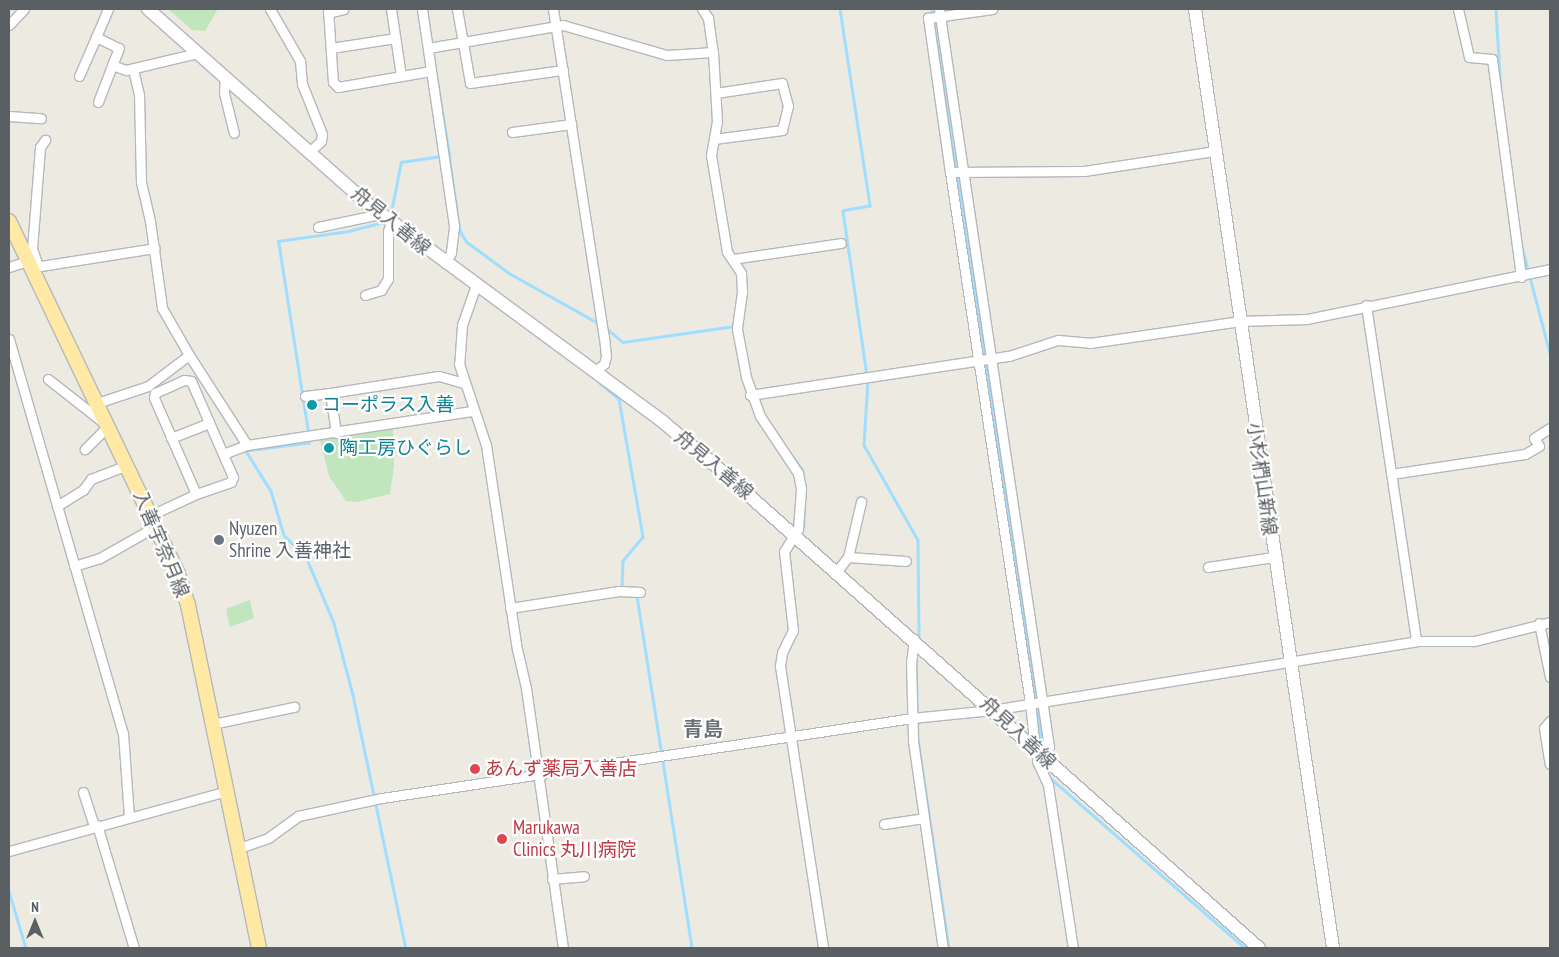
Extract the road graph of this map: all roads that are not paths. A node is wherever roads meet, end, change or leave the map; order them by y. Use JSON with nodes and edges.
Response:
{"nodes":[{"id":1,"x":24,"y":9,"type":"edge"},
{"id":2,"x":108,"y":9,"type":"edge"},
{"id":3,"x":148,"y":9,"type":"edge"},
{"id":4,"x":270,"y":9,"type":"edge"},
{"id":5,"x":344,"y":9,"type":"edge"},
{"id":6,"x":391,"y":9,"type":"edge"},
{"id":7,"x":422,"y":9,"type":"edge"},
{"id":8,"x":457,"y":9,"type":"edge"},
{"id":9,"x":553,"y":9,"type":"edge"},
{"id":10,"x":702,"y":9,"type":"edge"},
{"id":11,"x":992,"y":9,"type":"edge"},
{"id":12,"x":1195,"y":9,"type":"edge"},
{"id":13,"x":1458,"y":9,"type":"edge"},
{"id":14,"x":328,"y":11,"type":"edge"},
{"id":15,"x":927,"y":13,"type":"edge"},
{"id":16,"x":940,"y":13,"type":"edge"},
{"id":17,"x":9,"y":25,"type":"edge"},
{"id":18,"x":556,"y":26,"type":"junction"},
{"id":19,"x":96,"y":37,"type":"junction"},
{"id":20,"x":395,"y":38,"type":"junction"},
{"id":21,"x":463,"y":42,"type":"junction"},
{"id":22,"x":331,"y":48,"type":"junction"},
{"id":23,"x":428,"y":48,"type":"junction"},
{"id":24,"x":713,"y":52,"type":"junction"},
{"id":25,"x":198,"y":53,"type":"junction"},
{"id":26,"x":112,"y":65,"type":"junction"},
{"id":27,"x":133,"y":68,"type":"junction"},
{"id":28,"x":563,"y":70,"type":"junction"},
{"id":29,"x":431,"y":71,"type":"junction"},
{"id":30,"x":79,"y":76,"type":"dead end"},
{"id":31,"x":401,"y":76,"type":"junction"},
{"id":32,"x":225,"y":77,"type":"junction"},
{"id":33,"x":716,"y":93,"type":"junction"},
{"id":34,"x":98,"y":102,"type":"dead end"},
{"id":35,"x":9,"y":116,"type":"edge"},
{"id":36,"x":40,"y":118,"type":"dead end"},
{"id":37,"x":571,"y":124,"type":"junction"},
{"id":38,"x":512,"y":132,"type":"dead end"},
{"id":39,"x":234,"y":133,"type":"dead end"},
{"id":40,"x":714,"y":139,"type":"junction"},
{"id":41,"x":45,"y":140,"type":"dead end"},
{"id":42,"x":1215,"y":151,"type":"junction"},
{"id":43,"x":309,"y":152,"type":"junction"},
{"id":44,"x":963,"y":171,"type":"junction"},
{"id":45,"x":950,"y":172,"type":"junction"},
{"id":46,"x":380,"y":214,"type":"junction"},
{"id":47,"x":9,"y":220,"type":"edge"},
{"id":48,"x":391,"y":223,"type":"junction"},
{"id":49,"x":318,"y":228,"type":"dead end"},
{"id":50,"x":841,"y":243,"type":"dead end"},
{"id":51,"x":155,"y":248,"type":"junction"},
{"id":52,"x":732,"y":259,"type":"junction"},
{"id":53,"x":445,"y":263,"type":"junction"},
{"id":54,"x":32,"y":265,"type":"junction"},
{"id":55,"x":9,"y":267,"type":"edge"},
{"id":56,"x":1550,"y":269,"type":"edge"},
{"id":57,"x":1521,"y":277,"type":"junction"},
{"id":58,"x":476,"y":285,"type":"junction"},
{"id":59,"x":365,"y":295,"type":"dead end"},
{"id":60,"x":1366,"y":305,"type":"junction"},
{"id":61,"x":1240,"y":321,"type":"junction"},
{"id":62,"x":9,"y":339,"type":"edge"},
{"id":63,"x":189,"y":355,"type":"junction"},
{"id":64,"x":992,"y":358,"type":"junction"},
{"id":65,"x":980,"y":360,"type":"junction"},
{"id":66,"x":595,"y":371,"type":"junction"},
{"id":67,"x":48,"y":379,"type":"dead end"},
{"id":68,"x":464,"y":383,"type":"junction"},
{"id":69,"x":330,"y":393,"type":"junction"},
{"id":70,"x":750,"y":395,"type":"junction"},
{"id":71,"x":305,"y":396,"type":"dead end"},
{"id":72,"x":97,"y":403,"type":"junction"},
{"id":73,"x":473,"y":411,"type":"junction"},
{"id":74,"x":209,"y":422,"type":"junction"},
{"id":75,"x":108,"y":426,"type":"junction"},
{"id":76,"x":1550,"y":428,"type":"edge"},
{"id":77,"x":336,"y":433,"type":"junction"},
{"id":78,"x":172,"y":438,"type":"junction"},
{"id":79,"x":247,"y":445,"type":"junction"},
{"id":80,"x":85,"y":449,"type":"dead end"},
{"id":81,"x":223,"y":454,"type":"junction"},
{"id":82,"x":127,"y":466,"type":"junction"},
{"id":83,"x":1391,"y":474,"type":"junction"},
{"id":84,"x":196,"y":494,"type":"junction"},
{"id":85,"x":861,"y":502,"type":"dead end"},
{"id":86,"x":57,"y":506,"type":"junction"},
{"id":87,"x":153,"y":520,"type":"junction"},
{"id":88,"x":794,"y":534,"type":"junction"},
{"id":89,"x":848,"y":557,"type":"junction"},
{"id":90,"x":1273,"y":557,"type":"junction"},
{"id":91,"x":906,"y":561,"type":"dead end"},
{"id":92,"x":74,"y":566,"type":"junction"},
{"id":93,"x":1208,"y":567,"type":"dead end"},
{"id":94,"x":836,"y":571,"type":"junction"},
{"id":95,"x":640,"y":592,"type":"dead end"},
{"id":96,"x":510,"y":608,"type":"junction"},
{"id":97,"x":1550,"y":622,"type":"edge"},
{"id":98,"x":1539,"y":623,"type":"junction"},
{"id":99,"x":914,"y":639,"type":"junction"},
{"id":100,"x":1416,"y":641,"type":"junction"},
{"id":101,"x":1288,"y":661,"type":"junction"},
{"id":102,"x":1550,"y":677,"type":"edge"},
{"id":103,"x":1036,"y":702,"type":"junction"},
{"id":104,"x":294,"y":707,"type":"dead end"},
{"id":105,"x":992,"y":710,"type":"junction"},
{"id":106,"x":912,"y":718,"type":"junction"},
{"id":107,"x":1550,"y":721,"type":"edge"},
{"id":108,"x":213,"y":724,"type":"junction"},
{"id":109,"x":791,"y":737,"type":"junction"},
{"id":110,"x":1032,"y":747,"type":"junction"},
{"id":111,"x":1045,"y":759,"type":"junction"},
{"id":112,"x":1550,"y":764,"type":"edge"},
{"id":113,"x":538,"y":774,"type":"junction"},
{"id":114,"x":227,"y":791,"type":"junction"},
{"id":115,"x":83,"y":792,"type":"dead end"},
{"id":116,"x":129,"y":816,"type":"junction"},
{"id":117,"x":924,"y":818,"type":"junction"},
{"id":118,"x":884,"y":824,"type":"dead end"},
{"id":119,"x":96,"y":826,"type":"junction"},
{"id":120,"x":239,"y":848,"type":"junction"},
{"id":121,"x":9,"y":851,"type":"edge"},
{"id":122,"x":584,"y":876,"type":"dead end"},
{"id":123,"x":552,"y":879,"type":"junction"},
{"id":124,"x":134,"y":948,"type":"edge"},
{"id":125,"x":260,"y":948,"type":"edge"},
{"id":126,"x":563,"y":948,"type":"edge"},
{"id":127,"x":823,"y":948,"type":"edge"},
{"id":128,"x":944,"y":948,"type":"edge"},
{"id":129,"x":1073,"y":948,"type":"edge"},
{"id":130,"x":1259,"y":948,"type":"edge"},
{"id":131,"x":1333,"y":948,"type":"edge"}],
"edges":[{"from":1,"to":17,"type":"street"},
{"from":2,"to":19,"type":"street"},
{"from":3,"to":25,"type":"main road","name":"舟見入善線"},
{"from":4,"to":43,"type":"street"},
{"from":5,"to":14,"type":"street"},
{"from":6,"to":20,"type":"street"},
{"from":7,"to":23,"type":"street"},
{"from":8,"to":21,"type":"street"},
{"from":9,"to":18,"type":"street"},
{"from":10,"to":24,"type":"street"},
{"from":11,"to":16,"type":"street"},
{"from":12,"to":42,"type":"main road","name":"小杉椚山新線"},
{"from":13,"to":57,"type":"street"},
{"from":14,"to":22,"type":"street"},
{"from":15,"to":16,"type":"street"},
{"from":15,"to":45,"type":"street"},
{"from":16,"to":44,"type":"street"},
{"from":18,"to":21,"type":"street"},
{"from":18,"to":24,"type":"street"},
{"from":18,"to":28,"type":"street"},
{"from":19,"to":26,"type":"street"},
{"from":19,"to":30,"type":"street"},
{"from":20,"to":22,"type":"street"},
{"from":20,"to":31,"type":"street"},
{"from":21,"to":23,"type":"street"},
{"from":21,"to":28,"type":"street"},
{"from":22,"to":31,"type":"street"},
{"from":23,"to":29,"type":"street"},
{"from":24,"to":33,"type":"street"},
{"from":25,"to":27,"type":"street"},
{"from":25,"to":32,"type":"main road","name":"舟見入善線"},
{"from":26,"to":27,"type":"street"},
{"from":26,"to":34,"type":"street"},
{"from":27,"to":51,"type":"street"},
{"from":28,"to":37,"type":"street"},
{"from":29,"to":31,"type":"street"},
{"from":29,"to":53,"type":"street"},
{"from":32,"to":39,"type":"street"},
{"from":32,"to":43,"type":"main road","name":"舟見入善線"},
{"from":33,"to":40,"type":"street"},
{"from":33,"to":40,"type":"street"},
{"from":35,"to":36,"type":"street"},
{"from":37,"to":38,"type":"street"},
{"from":37,"to":66,"type":"street"},
{"from":40,"to":52,"type":"street"},
{"from":41,"to":54,"type":"street"},
{"from":42,"to":44,"type":"street"},
{"from":42,"to":61,"type":"main road","name":"小杉椚山新線"},
{"from":43,"to":46,"type":"main road","name":"舟見入善線"},
{"from":44,"to":45,"type":"street"},
{"from":44,"to":64,"type":"street"},
{"from":45,"to":65,"type":"street"},
{"from":46,"to":48,"type":"main road","name":"舟見入善線"},
{"from":46,"to":49,"type":"street"},
{"from":47,"to":54,"type":"main road","name":"入善宇奈月線"},
{"from":48,"to":53,"type":"main road","name":"舟見入善線"},
{"from":48,"to":59,"type":"street"},
{"from":50,"to":52,"type":"street"},
{"from":51,"to":54,"type":"street"},
{"from":51,"to":63,"type":"street"},
{"from":52,"to":70,"type":"street"},
{"from":53,"to":58,"type":"main road","name":"舟見入善線"},
{"from":54,"to":55,"type":"street"},
{"from":54,"to":72,"type":"main road","name":"入善宇奈月線"},
{"from":56,"to":57,"type":"street"},
{"from":57,"to":60,"type":"street"},
{"from":58,"to":66,"type":"main road","name":"舟見入善線"},
{"from":58,"to":68,"type":"street"},
{"from":60,"to":61,"type":"street"},
{"from":60,"to":83,"type":"street"},
{"from":61,"to":64,"type":"street"},
{"from":61,"to":90,"type":"main road","name":"小杉椚山新線"},
{"from":62,"to":86,"type":"street"},
{"from":63,"to":72,"type":"street"},
{"from":63,"to":79,"type":"street"},
{"from":64,"to":65,"type":"street"},
{"from":64,"to":103,"type":"street"},
{"from":65,"to":70,"type":"street"},
{"from":65,"to":103,"type":"street"},
{"from":66,"to":88,"type":"main road","name":"舟見入善線"},
{"from":67,"to":75,"type":"street"},
{"from":68,"to":69,"type":"street"},
{"from":68,"to":73,"type":"street"},
{"from":69,"to":71,"type":"street"},
{"from":69,"to":77,"type":"street"},
{"from":70,"to":88,"type":"street"},
{"from":72,"to":75,"type":"main road","name":"入善宇奈月線"},
{"from":73,"to":77,"type":"street"},
{"from":73,"to":96,"type":"street"},
{"from":74,"to":78,"type":"street"},
{"from":74,"to":78,"type":"street"},
{"from":74,"to":81,"type":"street"},
{"from":75,"to":80,"type":"street"},
{"from":75,"to":82,"type":"main road","name":"入善宇奈月線"},
{"from":76,"to":83,"type":"street"},
{"from":77,"to":79,"type":"street"},
{"from":78,"to":84,"type":"street"},
{"from":79,"to":81,"type":"street"},
{"from":81,"to":84,"type":"street"},
{"from":82,"to":86,"type":"street"},
{"from":82,"to":87,"type":"main road","name":"入善宇奈月線"},
{"from":83,"to":100,"type":"street"},
{"from":84,"to":87,"type":"street"},
{"from":85,"to":89,"type":"street"},
{"from":86,"to":92,"type":"street"},
{"from":87,"to":92,"type":"street"},
{"from":87,"to":108,"type":"main road","name":"入善宇奈月線"},
{"from":88,"to":94,"type":"main road","name":"舟見入善線"},
{"from":88,"to":109,"type":"street"},
{"from":89,"to":91,"type":"street"},
{"from":89,"to":94,"type":"street"},
{"from":90,"to":93,"type":"street"},
{"from":90,"to":101,"type":"main road","name":"小杉椚山新線"},
{"from":92,"to":116,"type":"street"},
{"from":94,"to":99,"type":"main road","name":"舟見入善線"},
{"from":95,"to":96,"type":"street"},
{"from":96,"to":113,"type":"street"},
{"from":97,"to":98,"type":"street"},
{"from":98,"to":100,"type":"street"},
{"from":98,"to":102,"type":"street"},
{"from":99,"to":105,"type":"main road","name":"舟見入善線"},
{"from":99,"to":106,"type":"street"},
{"from":100,"to":101,"type":"street"},
{"from":101,"to":103,"type":"street"},
{"from":101,"to":131,"type":"main road","name":"小杉椚山新線"},
{"from":103,"to":105,"type":"street"},
{"from":103,"to":110,"type":"street"},
{"from":103,"to":111,"type":"street"},
{"from":104,"to":108,"type":"street"},
{"from":105,"to":106,"type":"street"},
{"from":105,"to":110,"type":"main road","name":"舟見入善線"},
{"from":106,"to":109,"type":"street"},
{"from":106,"to":117,"type":"street"},
{"from":107,"to":112,"type":"street"},
{"from":108,"to":114,"type":"main road","name":"入善宇奈月線"},
{"from":109,"to":113,"type":"street"},
{"from":109,"to":127,"type":"street"},
{"from":110,"to":111,"type":"main road","name":"舟見入善線"},
{"from":111,"to":129,"type":"street"},
{"from":111,"to":130,"type":"main road","name":"舟見入善線"},
{"from":113,"to":120,"type":"street"},
{"from":113,"to":123,"type":"street"},
{"from":114,"to":116,"type":"street"},
{"from":114,"to":120,"type":"main road","name":"入善宇奈月線"},
{"from":115,"to":119,"type":"street"},
{"from":116,"to":119,"type":"street"},
{"from":117,"to":118,"type":"street"},
{"from":117,"to":128,"type":"street"},
{"from":119,"to":121,"type":"street"},
{"from":119,"to":124,"type":"street"},
{"from":120,"to":125,"type":"main road","name":"入善宇奈月線"},
{"from":122,"to":123,"type":"street"},
{"from":123,"to":126,"type":"street"}]}
